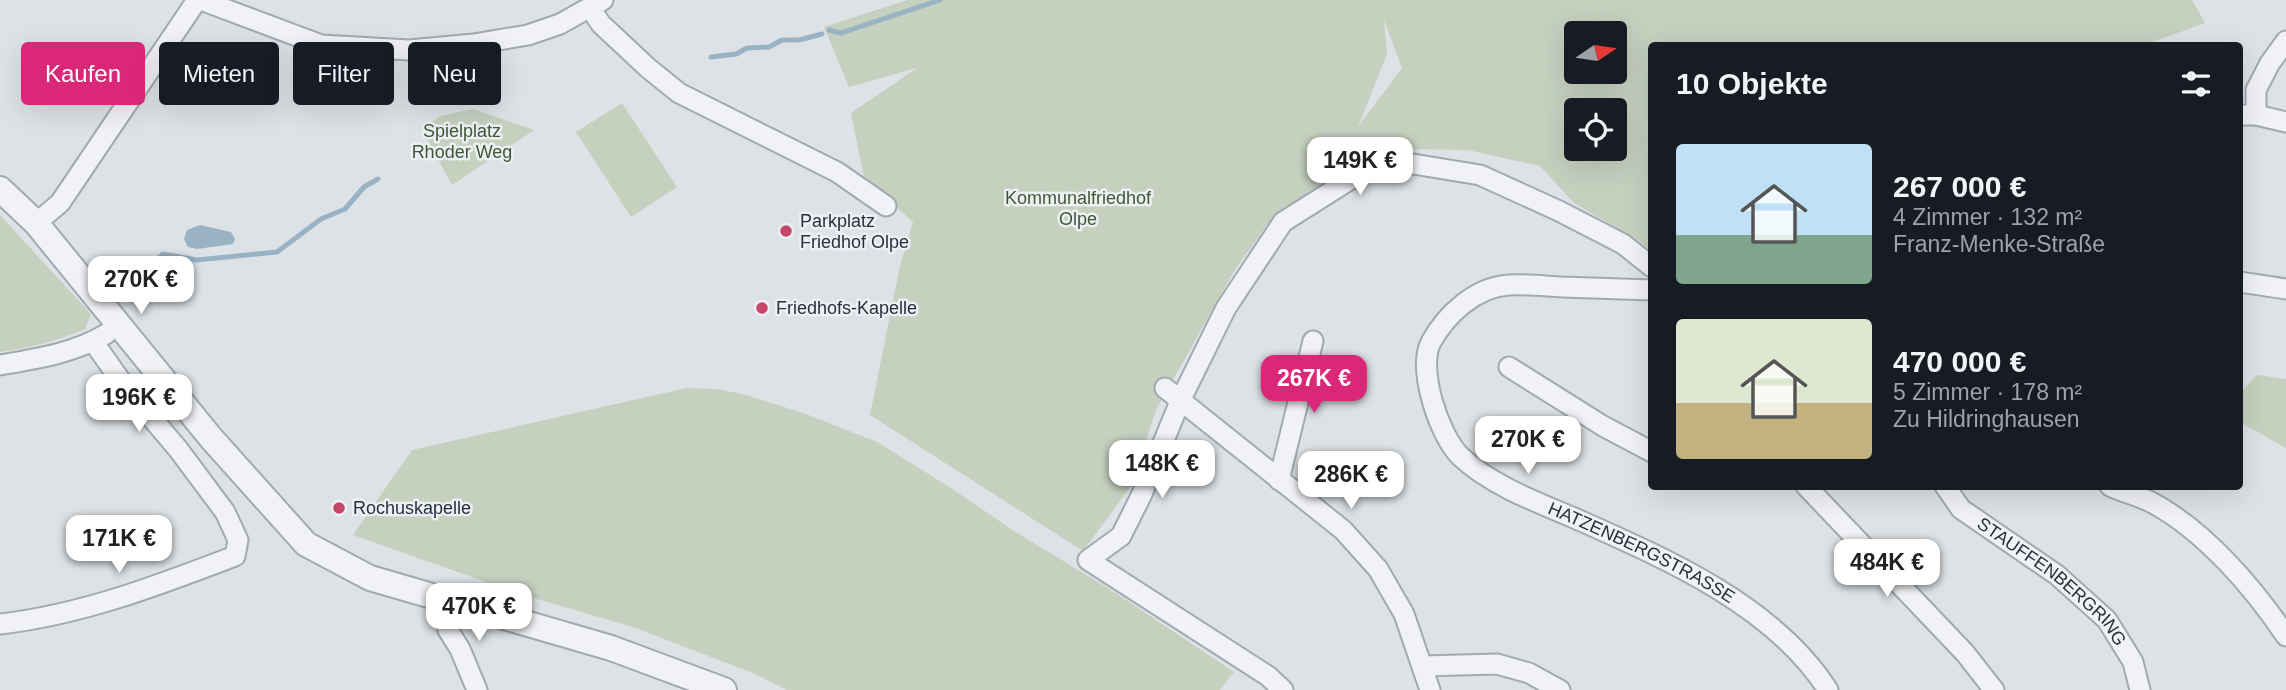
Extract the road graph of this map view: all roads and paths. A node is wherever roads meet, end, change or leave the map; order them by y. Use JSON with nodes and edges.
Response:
{"nodes":[{"id":1,"x":199,"y":0,"type":"edge"},
{"id":2,"x":597,"y":4,"type":"edge"},
{"id":3,"x":2286,"y":41,"type":"edge"},
{"id":4,"x":2248,"y":115,"type":"edge"},
{"id":5,"x":2286,"y":122,"type":"edge"},
{"id":6,"x":0,"y":189,"type":"edge"},
{"id":7,"x":886,"y":206,"type":"dead end"},
{"id":8,"x":36,"y":223,"type":"junction"},
{"id":9,"x":1648,"y":264,"type":"edge"},
{"id":10,"x":2243,"y":282,"type":"edge"},
{"id":11,"x":2286,"y":289,"type":"edge"},
{"id":12,"x":1648,"y":290,"type":"edge"},
{"id":13,"x":119,"y":326,"type":"junction"},
{"id":14,"x":97,"y":340,"type":"junction"},
{"id":15,"x":1313,"y":341,"type":"dead end"},
{"id":16,"x":0,"y":365,"type":"edge"},
{"id":17,"x":1509,"y":367,"type":"dead end"},
{"id":18,"x":1173,"y":393,"type":"junction"},
{"id":19,"x":1648,"y":450,"type":"edge"},
{"id":20,"x":1279,"y":480,"type":"junction"},
{"id":21,"x":1811,"y":490,"type":"edge"},
{"id":22,"x":1948,"y":490,"type":"edge"},
{"id":23,"x":2120,"y":490,"type":"edge"},
{"id":24,"x":448,"y":602,"type":"junction"},
{"id":25,"x":0,"y":624,"type":"edge"},
{"id":26,"x":2286,"y":636,"type":"edge"},
{"id":27,"x":1423,"y":666,"type":"junction"},
{"id":28,"x":477,"y":690,"type":"edge"},
{"id":29,"x":724,"y":690,"type":"edge"},
{"id":30,"x":1283,"y":690,"type":"edge"},
{"id":31,"x":1430,"y":690,"type":"edge"},
{"id":32,"x":1560,"y":690,"type":"edge"},
{"id":33,"x":1828,"y":690,"type":"edge"},
{"id":34,"x":1994,"y":690,"type":"edge"},
{"id":35,"x":2140,"y":690,"type":"edge"}],
"edges":[{"from":1,"to":2,"type":"street"},
{"from":1,"to":8,"type":"street"},
{"from":2,"to":7,"type":"street"},
{"from":3,"to":4,"type":"street"},
{"from":4,"to":5,"type":"street"},
{"from":6,"to":8,"type":"street"},
{"from":8,"to":13,"type":"street"},
{"from":9,"to":18,"type":"street"},
{"from":10,"to":11,"type":"street"},
{"from":12,"to":33,"type":"street","name":"HATZENBERGSTRASSE"},
{"from":13,"to":14,"type":"street"},
{"from":13,"to":24,"type":"street"},
{"from":14,"to":16,"type":"street"},
{"from":14,"to":25,"type":"street"},
{"from":15,"to":20,"type":"street"},
{"from":17,"to":19,"type":"street"},
{"from":18,"to":20,"type":"street"},
{"from":18,"to":30,"type":"street"},
{"from":20,"to":27,"type":"street"},
{"from":21,"to":34,"type":"street"},
{"from":22,"to":35,"type":"street","name":"STAUFFENBERGRING"},
{"from":23,"to":26,"type":"street"},
{"from":24,"to":28,"type":"street"},
{"from":24,"to":29,"type":"street"},
{"from":27,"to":31,"type":"street"},
{"from":27,"to":32,"type":"street"}]}
